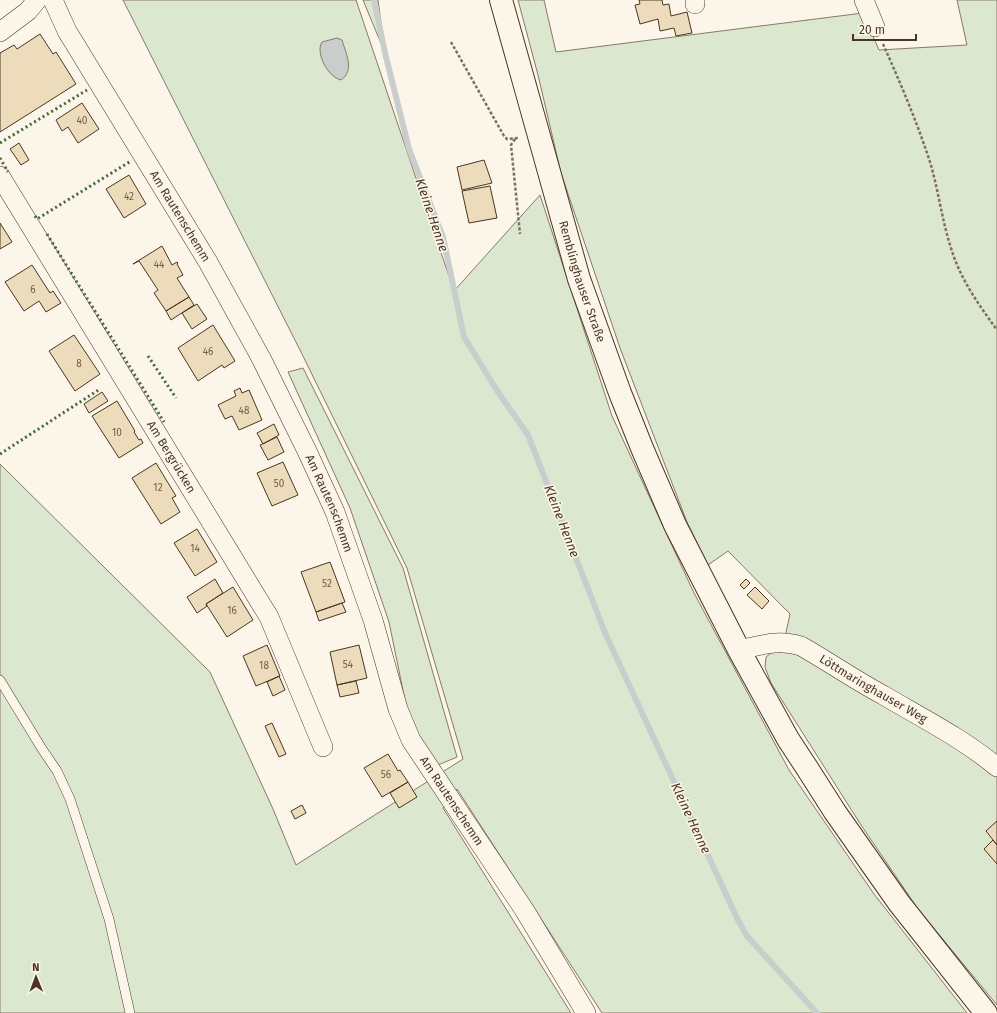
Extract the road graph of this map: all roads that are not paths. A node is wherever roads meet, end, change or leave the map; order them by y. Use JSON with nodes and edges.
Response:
{"nodes":[{"id":1,"x":37,"y":0,"type":"edge"},
{"id":2,"x":53,"y":0,"type":"edge"},
{"id":3,"x":501,"y":0,"type":"edge"},
{"id":4,"x":864,"y":0,"type":"edge"},
{"id":5,"x":875,"y":27,"type":"road end"},
{"id":6,"x":0,"y":32,"type":"edge"},
{"id":7,"x":0,"y":176,"type":"edge"},
{"id":8,"x":739,"y":650,"type":"junction"},
{"id":9,"x":0,"y":680,"type":"edge"},
{"id":10,"x":323,"y":747,"type":"dead end"},
{"id":11,"x":997,"y":767,"type":"edge"},
{"id":12,"x":130,"y":1013,"type":"edge"},
{"id":13,"x":586,"y":1013,"type":"edge"},
{"id":14,"x":986,"y":1013,"type":"edge"}],
"edges":[{"from":1,"to":6,"type":"street"},
{"from":2,"to":13,"type":"street","name":"Am Rautenschemm"},
{"from":3,"to":8,"type":"main road","name":"Remblinghauser Straße"},
{"from":4,"to":5,"type":"street"},
{"from":7,"to":10,"type":"street","name":"Am Bergrücken"},
{"from":8,"to":11,"type":"street","name":"Löttmaringhauser Weg"},
{"from":8,"to":14,"type":"main road","name":"Remblinghauser Straße"},
{"from":9,"to":12,"type":"lane"}]}
